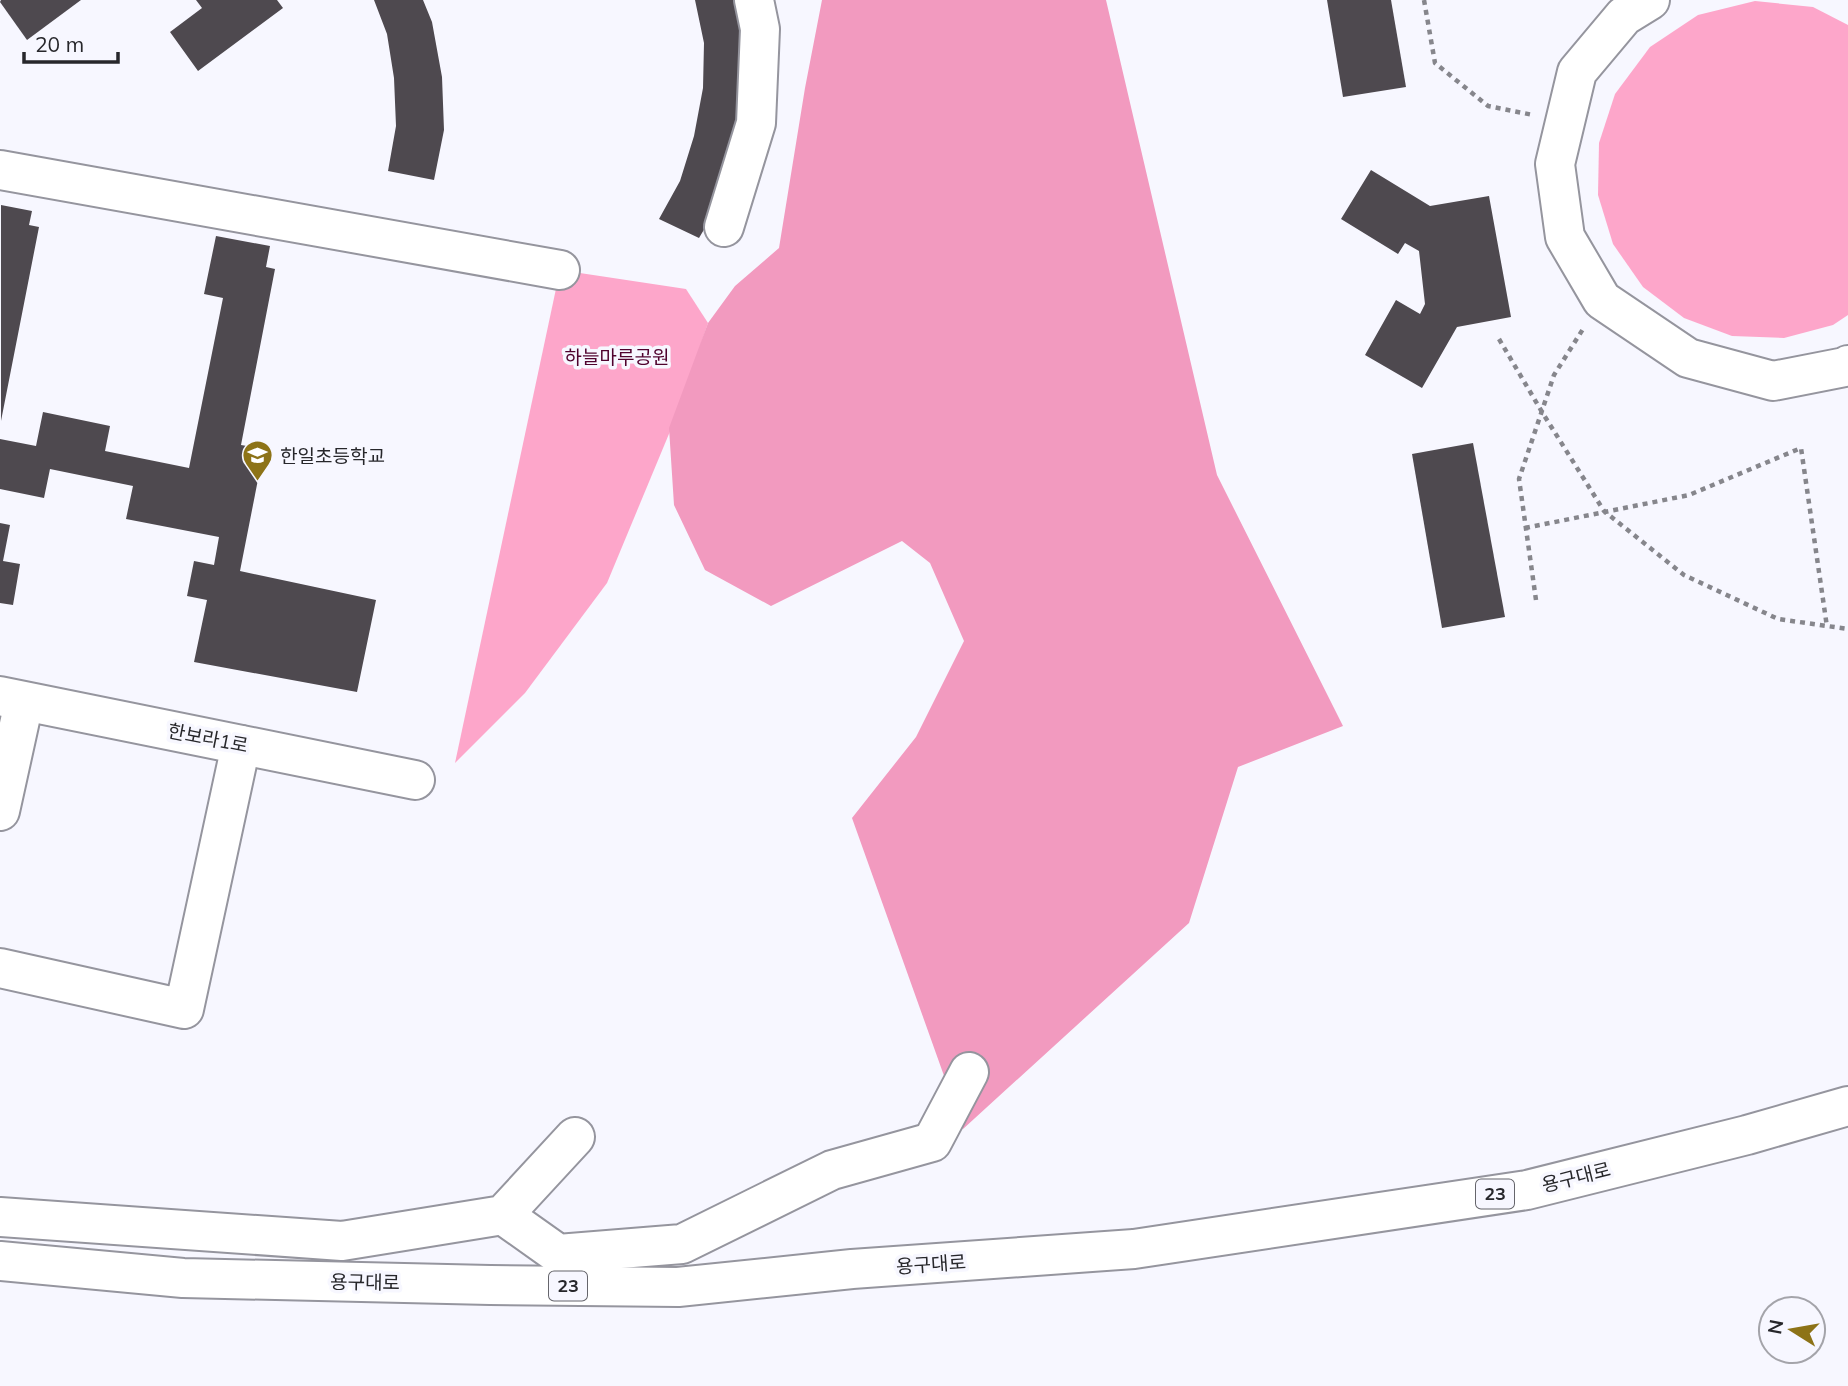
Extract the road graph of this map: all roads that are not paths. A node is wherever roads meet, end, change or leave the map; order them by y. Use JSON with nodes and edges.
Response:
{"nodes":[{"id":1,"x":754,"y":0,"type":"edge"},
{"id":2,"x":1650,"y":0,"type":"edge"},
{"id":3,"x":0,"y":170,"type":"edge"},
{"id":4,"x":724,"y":227,"type":"dead end"},
{"id":5,"x":560,"y":270,"type":"dead end"},
{"id":6,"x":1848,"y":365,"type":"edge"},
{"id":7,"x":12,"y":699,"type":"edge"},
{"id":8,"x":241,"y":745,"type":"junction"},
{"id":9,"x":415,"y":780,"type":"dead end"},
{"id":10,"x":0,"y":811,"type":"edge"},
{"id":11,"x":0,"y":968,"type":"edge"},
{"id":12,"x":969,"y":1072,"type":"dead end"},
{"id":13,"x":1848,"y":1106,"type":"edge"},
{"id":14,"x":575,"y":1137,"type":"dead end"},
{"id":15,"x":503,"y":1215,"type":"junction"},
{"id":16,"x":0,"y":1217,"type":"edge"},
{"id":17,"x":0,"y":1261,"type":"edge"}],
"edges":[{"from":1,"to":4,"type":"main road"},
{"from":2,"to":6,"type":"main road"},
{"from":3,"to":5,"type":"main road"},
{"from":7,"to":8,"type":"main road","name":"한보라1로"},
{"from":7,"to":10,"type":"main road"},
{"from":8,"to":9,"type":"main road","name":"한보라1로"},
{"from":8,"to":11,"type":"main road"},
{"from":12,"to":15,"type":"main road"},
{"from":13,"to":17,"type":"main road","name":"용구대로","number":"23"},
{"from":14,"to":15,"type":"main road"},
{"from":15,"to":16,"type":"main road"}]}
